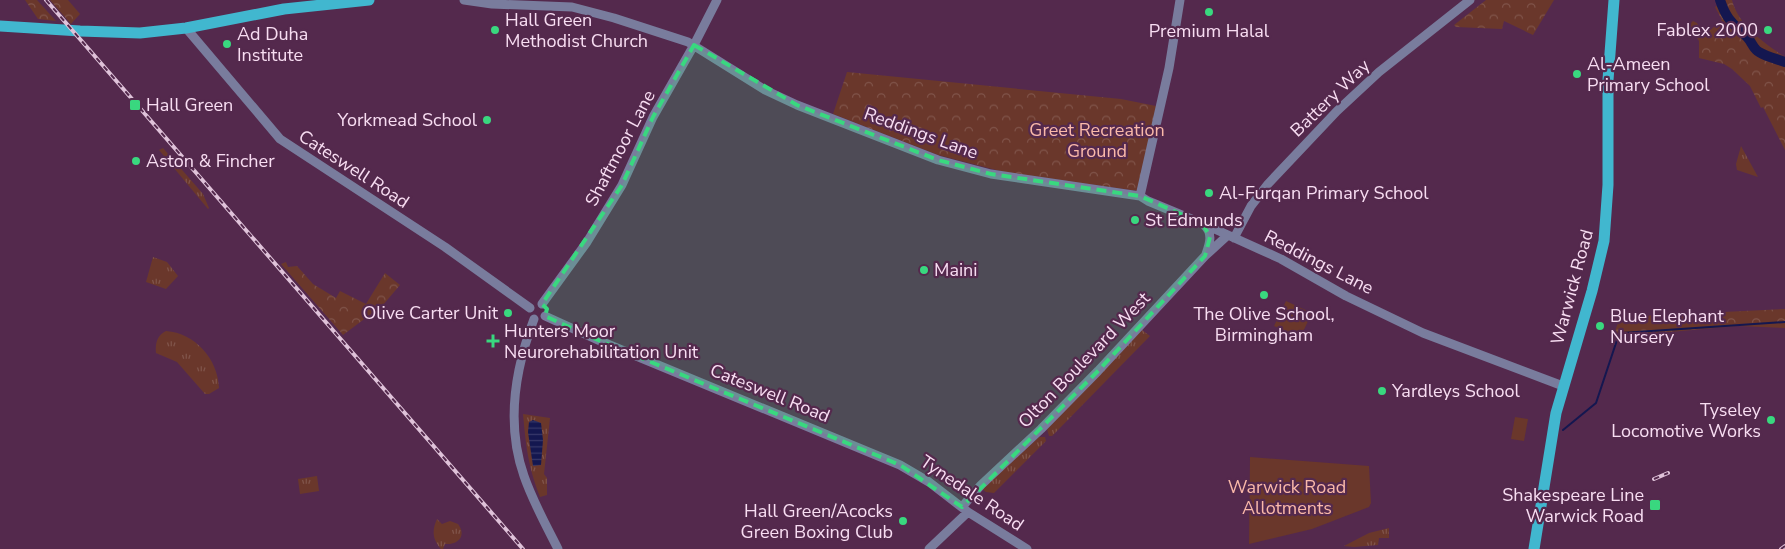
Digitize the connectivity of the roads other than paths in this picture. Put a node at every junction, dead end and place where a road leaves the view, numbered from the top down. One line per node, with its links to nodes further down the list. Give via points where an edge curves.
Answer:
1 (369, 0): 10 (highway, via 278,10)
2 (464, 0): 8 (street, Reddings Lane)
3 (480, 0): 8 (street, Reddings Lane)
4 (717, 0): 11 (street, Shaftmoor Lane)
5 (1180, 0): 12 (street, via 1169,68)
6 (1470, 0): 14 (street, Battery Way, via 1379,72 1337,112 1268,184)
7 (1614, 0): 20 (highway, Warwick Road, via 1608,80 1608,185 1604,241)
8 (489, 2): 11 (street, Reddings Lane, via 572,7)
9 (0, 26): 10 (highway, via 140,33)
10 (186, 28): 17 (street, Cateswell Road, via 280,139 445,247)
11 (694, 45): 12 (street, Reddings Lane, via 765,90 938,160 991,174); 16 (street, Shaftmoor Lane, via 653,117 622,186)
12 (1140, 196): 13 (street, Reddings Lane)
13 (1203, 224): 14 (street, Reddings Lane); 15 (street, via 1210,237)
14 (1231, 236): 15 (street, Olton Boulevard West); 20 (street, Reddings Lane, via 1415,330)
15 (1205, 256): 22 (street, Olton Boulevard West, via 1098,371 980,485)
16 (542, 304): 17 (street, via 536,303); 18 (street)
17 (530, 308): 19 (street)
18 (545, 316): 19 (street, via 540,320); 21 (street, Cateswell Road)
19 (534, 319): 23 (street, via 516,385 515,438 532,498)
20 (1563, 386): 26 (highway, Warwick Road)
21 (900, 465): 22 (street, Tynedale Road)
22 (965, 509): 24 (street, Olton Boulevard West); 25 (street, Tynedale Road)
23 (558, 549)
24 (929, 549)
25 (1027, 549)
26 (1534, 549)

